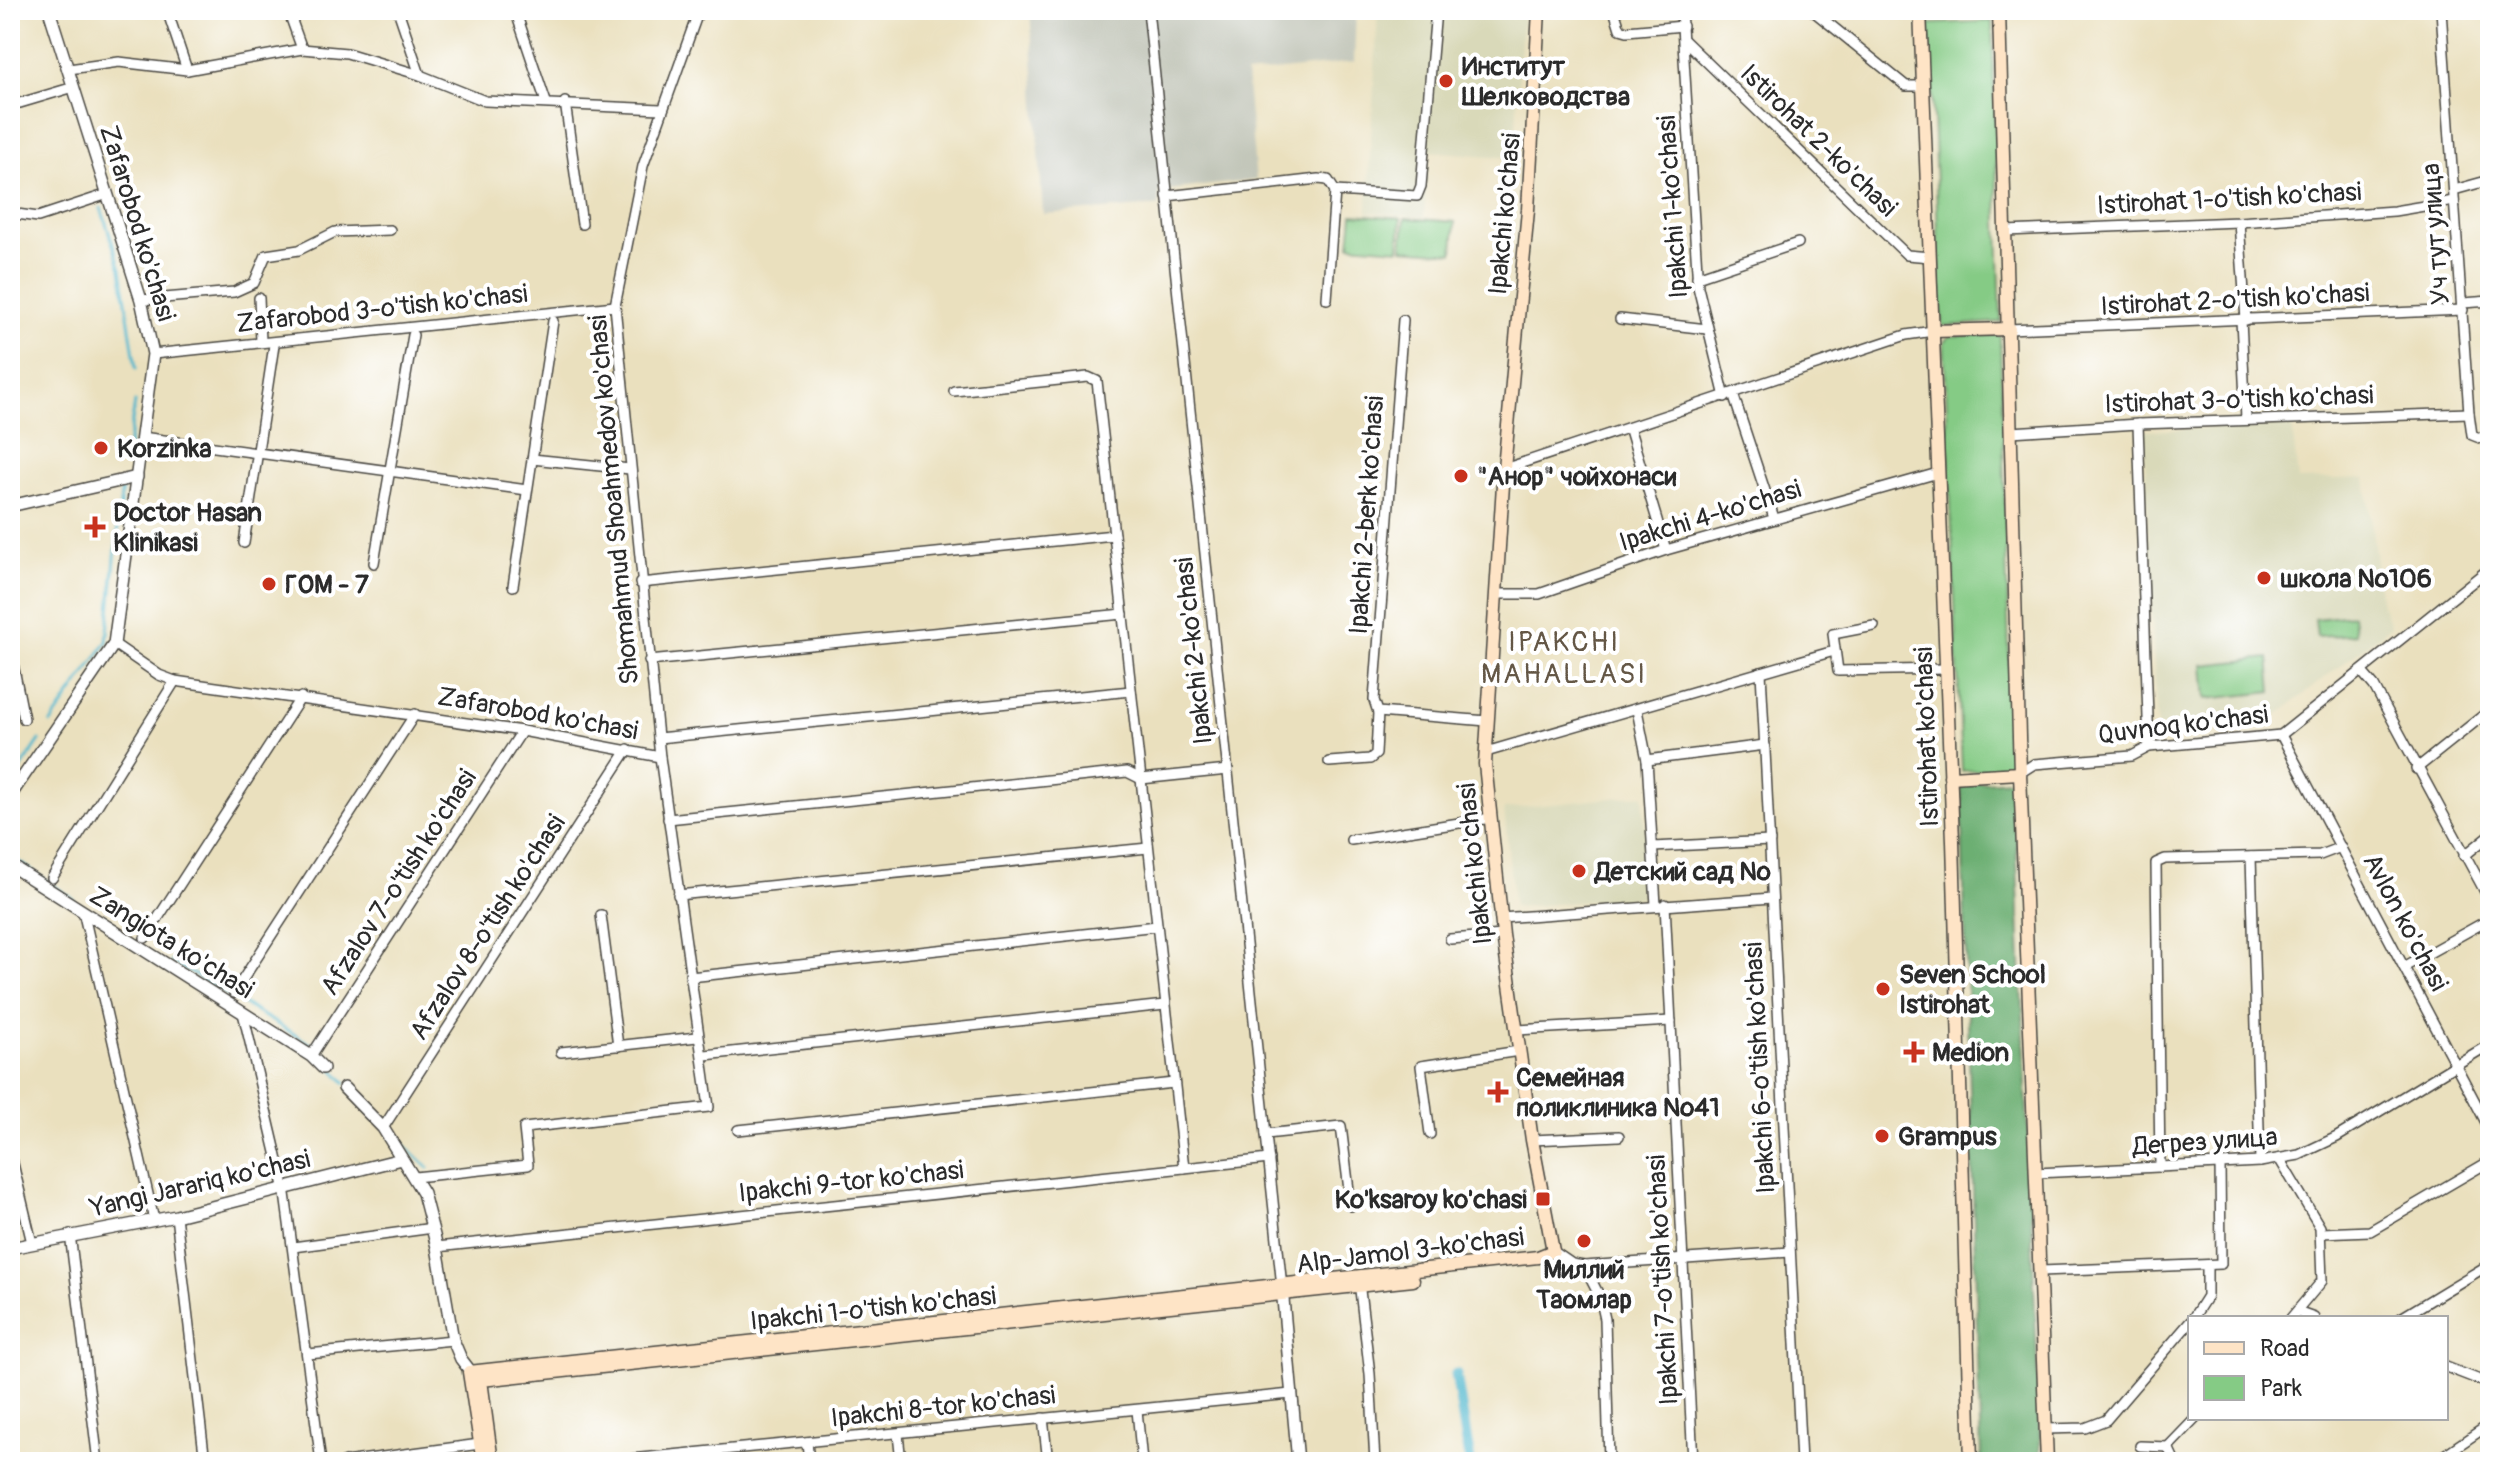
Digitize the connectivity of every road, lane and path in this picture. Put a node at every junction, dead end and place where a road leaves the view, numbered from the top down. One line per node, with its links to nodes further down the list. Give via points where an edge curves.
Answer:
1 (49, 10): 19 (street, Zafarobod ko'chasi)
2 (167, 10): 20 (street)
3 (288, 10): 18 (street)
4 (398, 10): 21 (street)
5 (515, 10): 25 (street)
6 (699, 10): 27 (street, Shomahmud Shoahmedov ko'chasi)
7 (1148, 10): 32 (street, Ipakchi 2-ko'chasi)
8 (1436, 10): 30 (street, via 1420,192 1412,197)
9 (1539, 10): 71 (main road, Ipakchi ko'chasi, via 1528,210)
10 (1614, 10): 16 (street, via 1620,29 1627,31)
11 (1681, 10): 16 (street, Ipakchi 1-ko'chasi)
12 (1812, 10): 22 (street, via 1906,86)
13 (1920, 10): 22 (main road, Istirohat ko'chasi)
14 (1999, 10): 38 (main road)
15 (2441, 10): 29 (street, Уч тут улица)
16 (1683, 26): 17 (street, Ipakchi 1-ko'chasi)
17 (1684, 40): 40 (street, Istirohat 2-ko'chasi, via 1907,255); 41 (street, Ipakchi 1-ko'chasi)
18 (302, 49): 20 (street); 21 (street, via 347,53)
19 (69, 69): 20 (street, via 119,62); 23 (street, Zafarobod ko'chasi)
20 (187, 70)
21 (420, 75): 25 (street, via 485,101)
22 (1922, 86): 40 (main road, Istirohat ko'chasi)
23 (74, 87): 24 (street, via 20,103); 31 (street, Zafarobod ko'chasi)
24 (10, 101)
25 (546, 102): 26 (street)
26 (565, 102): 27 (street); 36 (street)
27 (661, 109): 46 (street, Shomahmud Shoahmedov ko'chasi, via 643,166)
28 (2490, 180): 29 (street)
29 (2454, 190): 33 (street, Уч тут улица)
30 (1335, 191): 32 (street, via 1328,180 1318,179); 43 (street)
31 (105, 195): 34 (street, via 38,217); 44 (street, Zafarobod ko'chasi)
32 (1167, 196): 115 (street, Ipakchi 2-ko'chasi)
33 (2454, 201): 35 (street, Istirohat 1-o'tish ko'chasi, via 2394,211); 47 (street, Уч тут улица)
34 (10, 213)
35 (2239, 222): 38 (street, Istirohat 1-o'tish ko'chasi); 50 (street)
36 (582, 224)
37 (390, 230): 44 (street, via 335,232 299,250 266,255 254,283 234,292)
38 (2005, 231): 53 (main road)
39 (1798, 243): 41 (street)
40 (1930, 257): 54 (main road, Istirohat ko'chasi)
41 (1697, 277): 52 (street, Ipakchi 1-ko'chasi)
42 (259, 298): 56 (street)
43 (1327, 299)
44 (141, 300): 58 (street, Zafarobod ko'chasi)
45 (2490, 301): 47 (street, Istirohat 2-o'tish ko'chasi)
46 (615, 306): 56 (street, Zafarobod 3-o'tish ko'chasi); 70 (street, Shomahmud Shoahmedov ko'chasi)
47 (2463, 306): 50 (street, Istirohat 2-o'tish ko'chasi); 61 (street, Уч тут улица)
48 (1620, 319): 52 (street)
49 (1403, 320): 100 (street, Ipakchi 2-berk ko'chasi, via 1374,700)
50 (2243, 320): 53 (street, Istirohat 2-o'tish ko'chasi); 62 (street)
51 (553, 321): 69 (street)
52 (1707, 329): 60 (street, Ipakchi 1-ko'chasi)
53 (2009, 329): 54 (main road); 65 (main road)
54 (1933, 331): 60 (street, via 1906,335); 73 (main road, Istirohat ko'chasi)
55 (413, 335): 72 (street)
56 (261, 341): 58 (street, Zafarobod 3-o'tish ko'chasi)
57 (274, 345): 68 (street)
58 (153, 354): 66 (street, Zafarobod ko'chasi)
59 (954, 391): 78 (street, via 1088,377 1097,381)
60 (1729, 396): 64 (street); 77 (street, Ipakchi 1-ko'chasi)
61 (2469, 413): 62 (street, Istirohat 3-o'tish ko'chasi); 67 (street, via 2472,435)
62 (2246, 419): 63 (street, Istirohat 3-o'tish ko'chasi)
63 (2138, 424): 65 (street, Istirohat 3-o'tish ko'chasi); 108 (street)
64 (1630, 430): 71 (street); 80 (street)
65 (2011, 432): 116 (main road)
66 (142, 437): 68 (street); 74 (street, Zafarobod ko'chasi)
67 (2490, 442)
68 (256, 453): 72 (street); 79 (street)
69 (532, 459): 70 (street); 75 (street)
70 (630, 469): 83 (street, Shomahmud Shoahmedov ko'chasi)
71 (1504, 469): 85 (main road, Ipakchi ko'chasi)
72 (389, 471): 75 (street); 81 (street)
73 (1938, 473): 77 (street, Ipakchi 4-ko'chasi); 92 (main road, Istirohat ko'chasi)
74 (137, 477): 76 (street); 88 (street, Zafarobod ko'chasi)
75 (527, 490): 84 (street)
76 (10, 506)
77 (1774, 518): 80 (street, Ipakchi 4-ko'chasi)
78 (1114, 535): 83 (street); 86 (street)
79 (244, 543)
80 (1666, 550): 85 (street, Ipakchi 4-ko'chasi, via 1539,594)
81 (374, 563)
82 (2490, 568): 94 (street, Quvnoq ko'chasi)
83 (640, 583): 91 (street, Shomahmud Shoahmedov ko'chasi)
84 (513, 586)
85 (1496, 594): 103 (main road, Ipakchi ko'chasi)
86 (1123, 614): 91 (street); 96 (street)
87 (1874, 626): 90 (street, via 1833,634)
88 (114, 644): 95 (street, Zafarobod ko'chasi); 119 (street, Zafarobod ko'chasi)
89 (10, 649): 102 (street)
90 (1834, 651): 92 (street, via 1838,671); 93 (street)
91 (649, 661): 106 (street, Shomahmud Shoahmedov ko'chasi)
92 (1946, 669): 117 (main road, Istirohat ko'chasi)
93 (1761, 672): 98 (street); 107 (street, Ipakchi 6-o'tish ko'chasi)
94 (2362, 672): 105 (street, Quvnoq ko'chasi); 114 (street)
95 (175, 681): 97 (street, Zafarobod ko'chasi); 131 (street)
96 (1131, 691): 106 (street); 118 (street)
97 (301, 697): 101 (street, Zafarobod ko'chasi); 142 (street)
98 (1637, 710): 110 (street); 112 (street, Ipakchi 7-o'tish ko'chasi)
99 (2490, 710): 114 (street)
100 (1378, 712): 103 (street); 113 (street, Ipakchi 2-berk ko'chasi, via 1373,758)
101 (415, 714): 104 (street, Zafarobod ko'chasi); 146 (street)
102 (24, 719)
103 (1487, 721): 110 (main road, Ipakchi ko'chasi)
104 (522, 731): 109 (street, Zafarobod ko'chasi); 157 (street, Afzalov 7-o'tish ko'chasi)
105 (2281, 735): 108 (street, Quvnoq ko'chasi); 126 (street, Avlon ko'chasi)
106 (658, 738): 111 (street, Shomahmud Shoahmedov ko'chasi)
107 (1765, 745): 112 (street); 124 (street, Ipakchi 6-o'tish ko'chasi)
108 (2149, 747): 116 (street, Quvnoq ko'chasi, via 2134,756 2042,762)
109 (628, 749): 111 (street, Zafarobod ko'chasi); 162 (street, Afzalov 8-o'tish ko'chasi)
110 (1486, 752): 120 (main road, Ipakchi ko'chasi)
111 (660, 757): 121 (street, Zafarobod ko'chasi)
112 (1647, 760): 125 (street, Ipakchi 7-o'tish ko'chasi)
113 (1329, 762)
114 (2416, 769): 128 (street)
115 (1228, 770): 118 (street); 165 (street, Ipakchi 2-ko'chasi)
116 (2020, 773): 117 (main road); 178 (main road)
117 (1950, 777): 238 (main road, Istirohat ko'chasi)
118 (1141, 779): 121 (street, via 1127,772); 127 (street)
119 (10, 796)
120 (1491, 818): 123 (street); 138 (main road, Ipakchi ko'chasi)
121 (668, 819): 132 (street, Zafarobod ko'chasi)
122 (2490, 835): 128 (street)
123 (1351, 840)
124 (1770, 841): 125 (street); 133 (street, Ipakchi 6-o'tish ko'chasi)
125 (1653, 847): 135 (street, Ipakchi 7-o'tish ko'chasi)
126 (2341, 847): 129 (street, via 2320,855); 144 (street, Avlon ko'chasi)
127 (1148, 848): 132 (street); 140 (street)
128 (2464, 856): 134 (street)
129 (2251, 857): 174 (street); 176 (street, via 2165,859 2154,868)
130 (10, 865): 136 (street, Zangiota ko'chasi)
131 (52, 878)
132 (678, 895): 145 (street, Zafarobod ko'chasi)
133 (1772, 898): 135 (street); 192 (street, Ipakchi 6-o'tish ko'chasi)
134 (2490, 901)
135 (1661, 904): 138 (street); 149 (street, Ipakchi 7-o'tish ko'chasi)
136 (83, 911): 148 (street, Zangiota ko'chasi); 183 (street)
137 (601, 915): 153 (street)
138 (1501, 918): 141 (main road, Ipakchi ko'chasi)
139 (2490, 919): 144 (street)
140 (1157, 926): 145 (street); 147 (street)
141 (1503, 935): 143 (street); 150 (main road, Ipakchi ko'chasi)
142 (145, 938)
143 (1450, 939)
144 (2404, 967): 158 (street, Avlon ko'chasi)
145 (690, 977): 151 (street, Zafarobod ko'chasi)
146 (234, 993)
147 (1165, 1005): 156 (street); 160 (street)
148 (243, 1013): 157 (street, Zangiota ko'chasi); 180 (street)
149 (1671, 1021): 150 (street); 193 (street, Ipakchi 7-o'tish ko'chasi)
150 (1517, 1030): 154 (main road, Ipakchi ko'chasi)
151 (697, 1037): 153 (street); 156 (street, Zafarobod ko'chasi)
152 (2490, 1044): 158 (street, Дегрез улица)
153 (618, 1046): 155 (street)
154 (1519, 1051): 166 (street, via 1421,1066); 168 (main road, Ipakchi ko'chasi)
155 (561, 1052)
156 (705, 1055): 179 (street, Zafarobod ko'chasi, via 709,1107 524,1128 528,1165)
157 (311, 1056): 159 (street, Zangiota ko'chasi)
158 (2456, 1065): 164 (street, Avlon ko'chasi); 172 (street, Дегрез улица, via 2319,1147)
159 (323, 1068)
160 (1174, 1083): 163 (street); 177 (street)
161 (344, 1088): 162 (street)
162 (383, 1128): 170 (street)
163 (738, 1130)
164 (2490, 1130)
165 (1266, 1134): 171 (street, Ipakchi 2-ko'chasi); 181 (street, via 1341,1126)
166 (1430, 1134)
167 (1619, 1136): 168 (street)
168 (1532, 1140): 191 (main road, Ipakchi ko'chasi)
169 (10, 1151): 187 (street)
170 (401, 1159): 179 (street); 180 (street, Yangi Jarariq ko'chasi)
171 (1269, 1159): 177 (street, Ipakchi 9-tor ko'chasi); 199 (street, Ipakchi 2-ko'chasi)
172 (2280, 1160): 174 (street, Дегрез улица); 185 (street)
173 (2490, 1161): 185 (street, via 2370,1231)
174 (2260, 1162): 175 (street, Дегрез улица)
175 (2220, 1163): 176 (street, Дегрез улица); 195 (street, via 2221,1262)
176 (2160, 1167): 178 (street, Дегрез улица)
177 (1184, 1168): 189 (street, Ipakchi 9-tor ko'chasi)
178 (2037, 1173): 197 (main road)
179 (415, 1177): 184 (street)
180 (284, 1186): 182 (street, Yangi Jarariq ko'chasi); 188 (street)
181 (1351, 1206)
182 (176, 1216): 183 (street, Yangi Jarariq ko'chasi); 223 (street)
183 (154, 1220): 186 (street, Yangi Jarariq ko'chasi)
184 (433, 1228): 188 (street); 189 (street)
185 (2321, 1233): 200 (street, via 2322,1281)
186 (70, 1234): 187 (street, Yangi Jarariq ko'chasi); 222 (street)
187 (32, 1243): 190 (street, Yangi Jarariq ko'chasi)
188 (293, 1247): 205 (street)
189 (437, 1247): 204 (street)
190 (10, 1248)
191 (1553, 1251): 196 (street); 198 (main road, Alp-Jamol 3-ko'chasi)
192 (1790, 1252): 193 (street); 237 (street, Ipakchi 6-o'tish ko'chasi)
193 (1683, 1260): 196 (street); 236 (street, Ipakchi 7-o'tish ko'chasi)
194 (2490, 1264): 202 (street)
195 (2207, 1265): 197 (street); 201 (street, via 2207,1296)
196 (1584, 1266): 235 (street, via 1605,1319)
197 (2041, 1271): 215 (main road)
198 (1359, 1282): 199 (main road, Alp-Jamol 3-ko'chasi); 234 (street)
199 (1283, 1292): 207 (main road, Ipakchi 1-o'tish ko'chasi); 208 (main road, Ipakchi 1-o'tish ko'chasi); 210 (street)
200 (2294, 1315)
201 (2194, 1316)
202 (2404, 1316)
203 (2188, 1325): 215 (street, via 2106,1420 2085,1428)
204 (453, 1340): 205 (street); 207 (street)
205 (308, 1354): 224 (street)
206 (2448, 1368): 209 (street)
207 (469, 1372): 208 (street); 218 (main road)
208 (481, 1380): 227 (main road)
209 (2490, 1384)
210 (1291, 1394): 211 (street, Ipakchi 8-tor ko'chasi); 233 (street)
211 (1137, 1410): 212 (street, Ipakchi 8-tor ko'chasi); 232 (street)
212 (1043, 1418): 216 (street, Ipakchi 8-tor ko'chasi); 231 (street)
213 (2194, 1420): 220 (street)
214 (2490, 1424): 241 (street)
215 (2046, 1429): 239 (main road)
216 (898, 1434): 217 (street, Ipakchi 8-tor ko'chasi); 230 (street)
217 (807, 1442): 221 (street, Ipakchi 8-tor ko'chasi); 229 (street)
218 (480, 1444): 225 (street); 226 (main road)
219 (2140, 1446): 220 (street)
220 (2168, 1447): 240 (street)
221 (649, 1459): 228 (street, Ipakchi 8-tor ko'chasi)
222 (98, 1462)
223 (205, 1462)
224 (321, 1462)
225 (345, 1462)
226 (483, 1462)
227 (492, 1462)
228 (600, 1462)
229 (809, 1462)
230 (901, 1462)
231 (1048, 1462)
232 (1142, 1462)
233 (1298, 1462)
234 (1375, 1462)
235 (1609, 1462)
236 (1693, 1462)
237 (1801, 1462)
238 (1971, 1462)
239 (2047, 1462)
240 (2175, 1462)
241 (2434, 1462)

